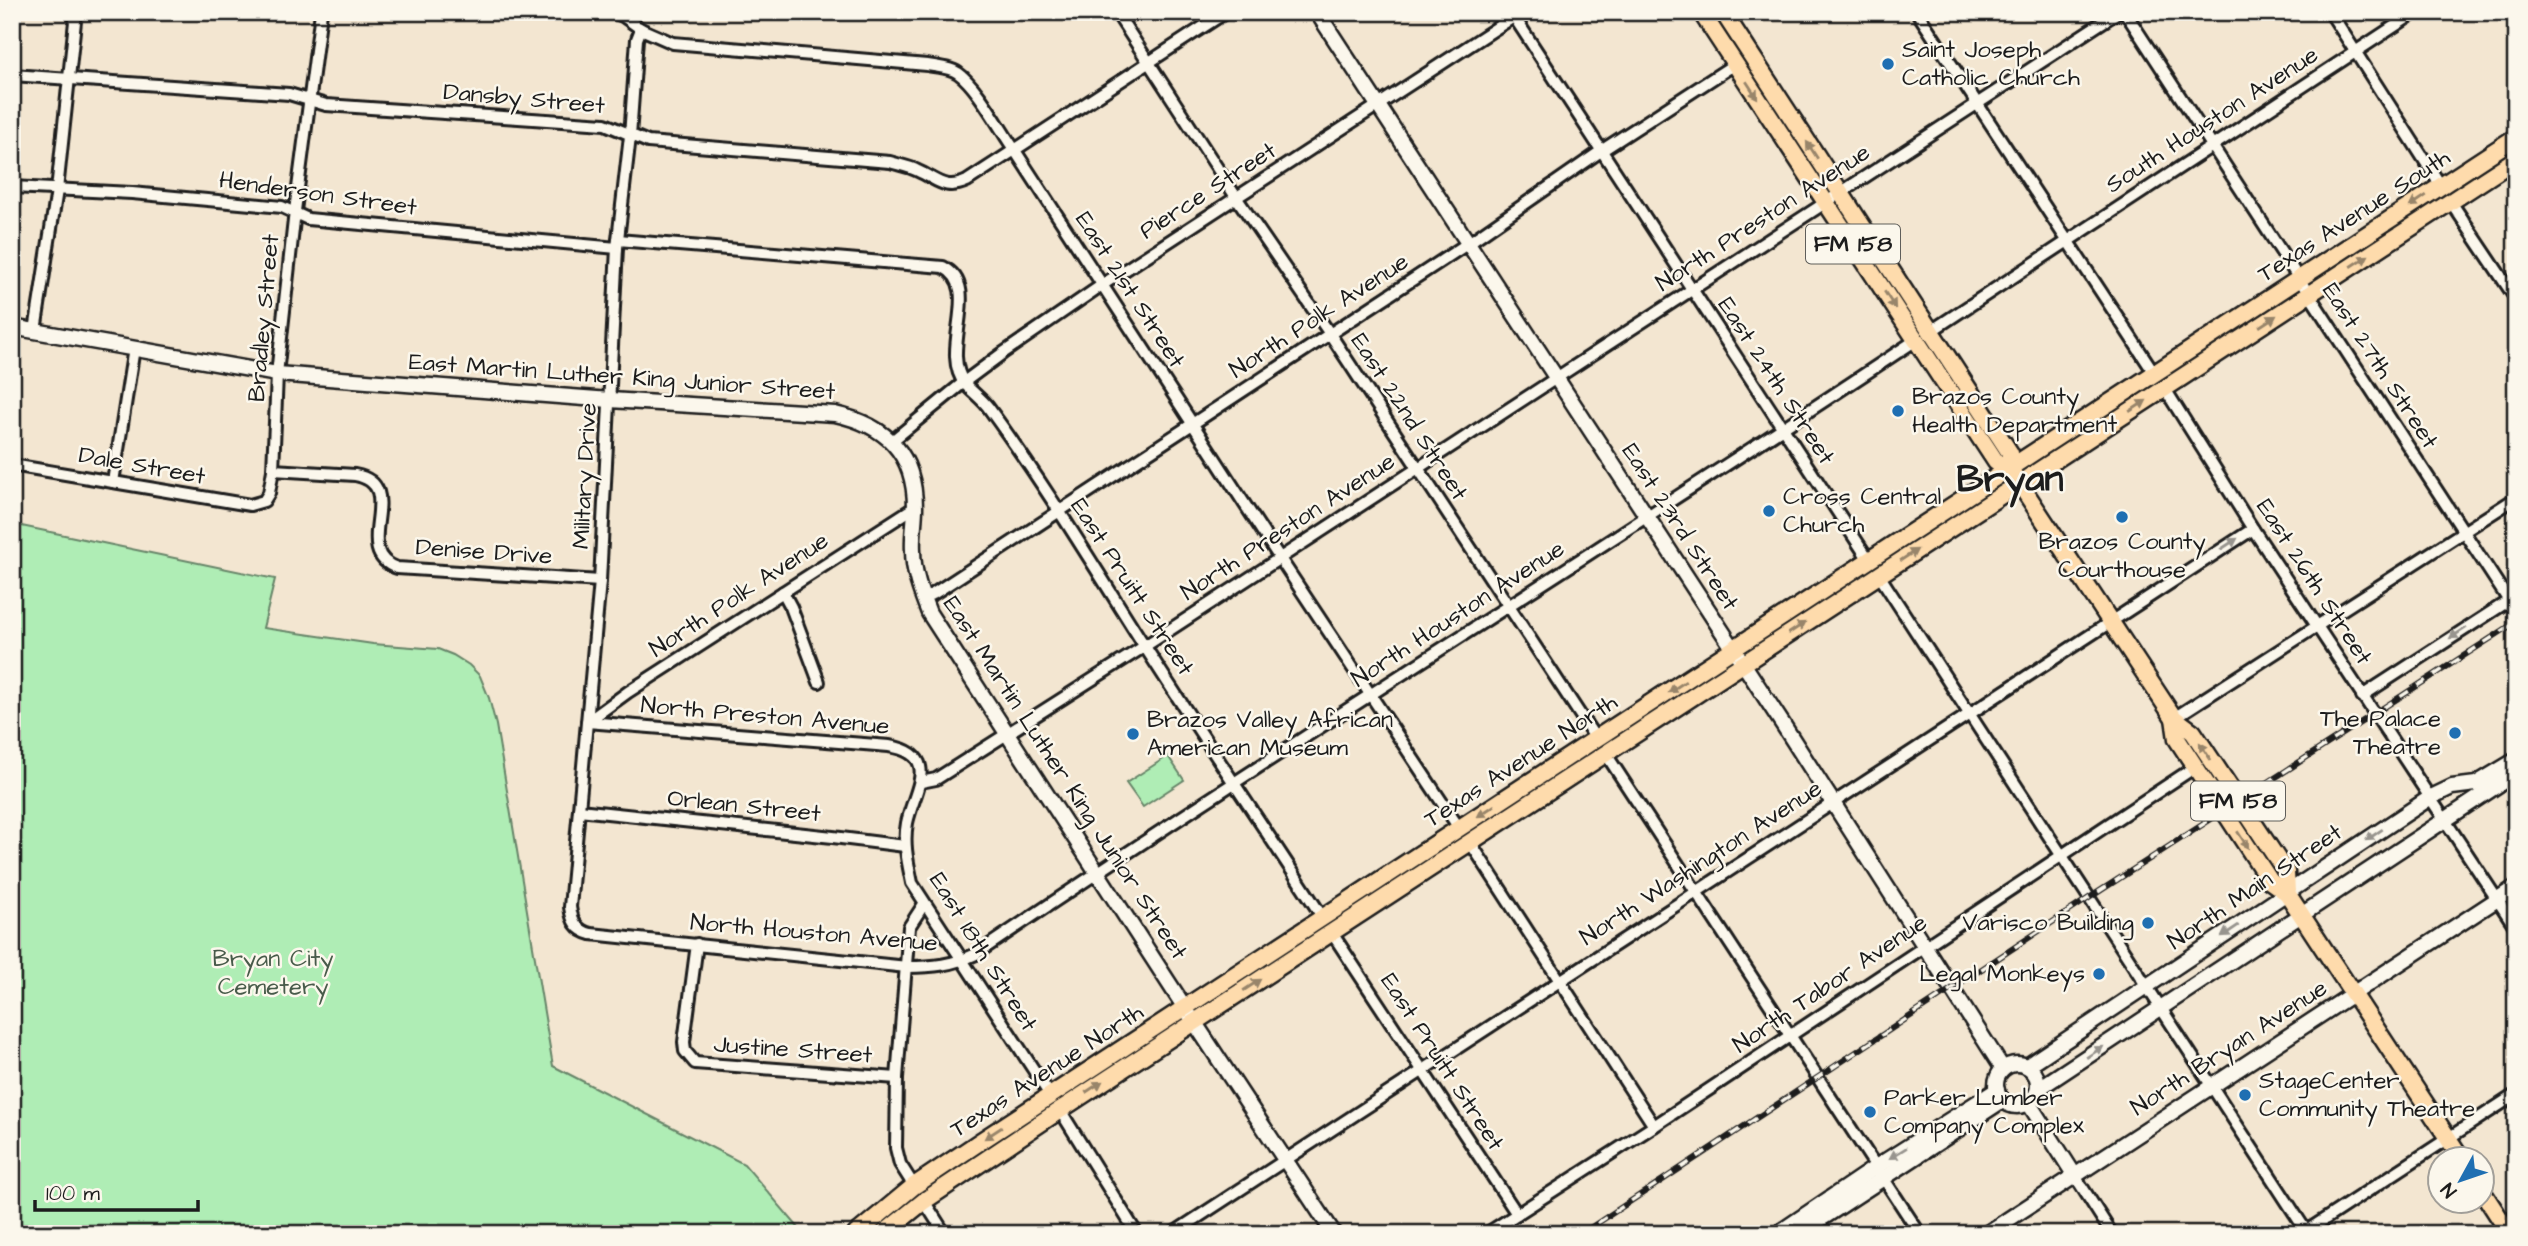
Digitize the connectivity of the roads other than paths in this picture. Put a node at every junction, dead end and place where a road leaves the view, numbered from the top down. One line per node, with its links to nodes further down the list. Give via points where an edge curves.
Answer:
1 (76, 12): 20 (street)
2 (321, 12): 21 (street, Bradley Street)
3 (613, 12): 15 (street, East 21st Street)
4 (1116, 12): 17 (street, East 22nd Street)
5 (1226, 12): 17 (street)
6 (1317, 12): 23 (street, East 23rd Street)
7 (1701, 12): 18 (main road, FM 158)
8 (1723, 12): 33 (main road, FM 158, one-way to 8)
9 (1917, 12): 22 (street)
10 (2118, 12): 22 (street, North Preston Avenue)
11 (2125, 12): 26 (street, East 27th Street)
12 (2330, 12): 16 (street)
13 (2416, 12): 16 (street, South Houston Avenue)
14 (1515, 14): 23 (street, Pierce Street); 28 (street, East 24th Street)
15 (641, 29): 24 (street, Military Drive); 27 (street, East 21st Street, via 673,43 952,70 970,84)
16 (2355, 51): 26 (street, South Houston Avenue); 30 (street)
17 (1148, 61): 27 (street); 34 (street, East 22nd Street)
18 (1735, 64): 28 (street, North Polk Avenue); 36 (main road, FM 158, one-way to 36)
19 (12, 75): 20 (street, Dansby Street)
20 (69, 80): 21 (street, Dansby Street, via 289,94); 32 (street)
21 (310, 101): 24 (street, Dansby Street, via 605,124); 37 (street, Bradley Street)
22 (1976, 104): 33 (street, North Preston Avenue); 38 (street)
23 (1378, 106): 34 (street, Pierce Street); 40 (street, East 23rd Street)
24 (630, 136): 27 (street, Dansby Street, via 648,142 890,162 955,186); 39 (street, Military Drive)
25 (2516, 137): 30 (main road, Texas Avenue South)
26 (2211, 145): 38 (street, South Houston Avenue); 41 (street, East 27th Street)
27 (1014, 149): 42 (street, East 21st Street)
28 (1601, 151): 40 (street, North Polk Avenue); 43 (street, East 24th Street)
29 (2516, 159): 35 (main road, Texas Avenue South)
30 (2441, 186): 41 (main road, Texas Avenue South, one-way to 41)
31 (12, 187): 32 (street, Henderson Street)
32 (57, 190): 37 (street, Henderson Street, via 132,193); 47 (street)
33 (1841, 194): 36 (street, North Preston Avenue); 48 (main road, FM 158)
34 (1236, 197): 42 (street, Pierce Street); 50 (street, East 22nd Street)
35 (2451, 202): 44 (main road, Texas Avenue South, one-way to 35); 45 (street)
36 (1826, 203): 43 (street, North Preston Avenue); 51 (main road, FM 158, one-way to 51)
37 (295, 211): 39 (street, Henderson Street, via 308,219); 55 (street, Bradley Street)
38 (2067, 242): 48 (street); 54 (street)
39 (617, 244): 57 (street, Henderson Street, via 943,267 961,284 956,352); 59 (street, Military Drive)
40 (1467, 244): 50 (street, North Polk Avenue); 56 (street, East 23rd Street)
41 (2299, 280): 44 (street, East 27th Street); 49 (main road, Texas Avenue South)
42 (1102, 285): 57 (street, Pierce Street); 60 (street, East 21st Street)
43 (1691, 290): 56 (street, North Preston Avenue); 61 (street, East 24th Street)
44 (2309, 294): 53 (main road, Texas Avenue South, one-way to 44); 74 (street, East 27th Street)
45 (2516, 299)
46 (12, 327): 47 (street, East Martin Luther King Junior Street)
47 (35, 331): 52 (street, East Martin Luther King Junior Street)
48 (1931, 331): 66 (main road, FM 158, via 2010,453)
49 (2217, 333): 54 (main road, Texas Avenue North)
50 (1330, 334): 60 (street, North Polk Avenue); 64 (street, East 22nd Street)
51 (1916, 340): 61 (street, North Houston Avenue); 66 (main road, FM 158, via 1996,462)
52 (134, 348): 55 (street, East Martin Luther King Junior Street); 67 (street)
53 (2226, 349): 58 (main road, Texas Avenue North)
54 (2155, 373): 66 (main road, Texas Avenue North)
55 (277, 374): 59 (street, East Martin Luther King Junior Street); 65 (street, Bradley Street)
56 (1556, 379): 64 (street, North Preston Avenue); 72 (street, East 23rd Street)
57 (964, 382): 62 (street, Pierce Street); 71 (street, East Pruitt Street, via 986,404)
58 (2165, 389): 66 (main road, Texas Avenue North, one-way to 58); 73 (street, East 26th Street)
59 (610, 400): 62 (street, East Martin Luther King Junior Street, via 835,414 877,428); 78 (street, Military Drive)
60 (1192, 423): 71 (street, North Polk Avenue); 75 (street, East 21st Street)
61 (1782, 429): 72 (street, North Houston Avenue); 76 (street, East 24th Street)
62 (892, 442): 70 (street, East Martin Luther King Junior Street, via 914,481)
63 (12, 465): 67 (street, Dale Street)
64 (1417, 469): 75 (street, North Preston Avenue); 82 (street, East 22nd Street)
65 (273, 470): 69 (street, Bradley Street); 78 (street, Denise Drive, via 355,475 371,481 379,494 378,551 397,568)
66 (2015, 476): 76 (main road, Texas Avenue North); 77 (main road, Texas Avenue North, one-way to 66); 83 (main road, FM 158)
67 (113, 482): 69 (street, Dale Street, via 250,505)
68 (2516, 498): 74 (street)
69 (264, 500)
70 (915, 507): 79 (street, North Polk Avenue); 80 (street, East Martin Luther King Junior Street, via 915,573)
71 (1059, 512): 80 (street, North Polk Avenue); 85 (street, East Pruitt Street)
72 (1646, 517): 82 (street, North Houston Avenue); 86 (street, East 23rd Street)
73 (2253, 529): 83 (street, North Washington Avenue, one-way to 73); 84 (street, East 26th Street)
74 (2464, 532): 81 (street, East 27th Street); 84 (street)
75 (1279, 557): 85 (street, North Preston Avenue); 89 (street, East 21st Street)
76 (1869, 560): 86 (main road, Texas Avenue North)
77 (1879, 575): 87 (main road, Texas Avenue North, one-way to 77); 91 (street)
78 (600, 580): 93 (street, Military Drive)
79 (783, 592): 88 (street); 93 (street, North Polk Avenue)
80 (923, 597): 94 (street, East Martin Luther King Junior Street)
81 (2512, 598): 90 (street, one-way to 90)
82 (1508, 606): 89 (street, North Houston Avenue); 95 (street, East 22nd Street)
83 (2110, 621): 91 (street, North Washington Avenue); 92 (main road, FM 158)
84 (2317, 626): 90 (street, East 26th Street); 92 (street)
85 (1145, 646): 94 (street, North Preston Avenue); 101 (street, East Pruitt Street)
86 (1734, 650): 87 (street, East 23rd Street); 95 (main road, Texas Avenue North, one-way to 95)
87 (1744, 664): 96 (main road, Texas Avenue North); 103 (street, East 23rd Street)
88 (820, 682)
89 (1372, 695): 101 (street, North Houston Avenue); 106 (street, East 21st Street)
90 (2362, 696): 102 (street, East 26th Street)
91 (1969, 712): 103 (street, North Washington Avenue); 109 (street)
92 (2174, 718): 98 (main road, FM 158, via 2177,739); 113 (main road, FM 158, one-way to 92, via 2286,872 2193,732)
93 (587, 722): 100 (street, North Preston Avenue, via 902,748 917,759); 104 (street, Military Drive)
94 (1007, 734): 100 (street, North Preston Avenue, via 936,779); 110 (street, East Martin Luther King Junior Street)
95 (1596, 739): 106 (main road, Texas Avenue North, one-way to 106)
96 (1606, 754): 107 (main road, Texas Avenue North); 112 (street)
97 (2516, 760): 102 (street, North Main Street, via 2476,784 2452,787)
98 (2195, 767): 109 (street, North Tabor Avenue); 113 (main road, FM 158, one-way to 113, via 2270,881)
99 (2516, 773): 105 (street, North Main Street)
100 (921, 782): 108 (street, East 18th Street)
101 (1234, 782): 110 (street, North Houston Avenue); 117 (street, East Pruitt Street)
102 (2431, 797): 105 (street, East 26th Street); 113 (street, North Main Street, one-way to 113)
103 (1833, 803): 112 (street, North Washington Avenue); 122 (street, East 23rd Street)
104 (579, 810): 108 (street, Orlean Street); 118 (street, Military Drive, via 570,907)
105 (2445, 819): 114 (street, East 26th Street); 116 (street, North Main Street)
106 (1459, 828): 117 (main road, Texas Avenue North)
107 (1470, 842): 120 (main road, Texas Avenue North); 125 (street)
108 (905, 846): 115 (street, East 18th Street, via 912,883)
109 (2062, 856): 122 (street, North Tabor Avenue); 126 (street)
110 (1098, 871): 123 (street, North Houston Avenue); 128 (street, East Martin Luther King Junior Street)
111 (2516, 887): 114 (street, North Bryan Avenue)
112 (1696, 892): 125 (street, North Washington Avenue); 131 (street)
113 (2287, 893): 116 (main road, FM 158); 126 (street, North Main Street, one-way to 126)
114 (2497, 899): 119 (street, East 26th Street); 127 (street, North Bryan Avenue)
115 (924, 904): 123 (street, East 18th Street); 124 (street, via 909,927)
116 (2302, 915): 127 (main road, FM 158); 129 (street, North Main Street)
117 (1323, 918): 128 (main road, Texas Avenue North)
118 (576, 926): 121 (street, North Houston Avenue, via 591,934)
119 (2516, 928)
120 (1332, 933): 130 (main road, Texas Avenue North, one-way to 120); 134 (street, East Pruitt Street)
121 (697, 944): 124 (street, North Houston Avenue); 135 (street, Justine Street, via 684,1042 689,1058 702,1065)
122 (1925, 947): 131 (street, North Tabor Avenue); 133 (street, East 23rd Street)
123 (962, 961): 124 (street, North Houston Avenue); 140 (street, East 18th Street)
124 (907, 967): 135 (street)
125 (1559, 982): 134 (street, North Washington Avenue); 143 (street)
126 (2146, 987): 129 (street); 132 (street, North Main Street)
127 (2354, 995): 136 (street, North Bryan Avenue); 144 (main road, FM 158)
128 (1185, 1009): 130 (street, East Martin Luther King Junior Street); 140 (main road, Texas Avenue North)
129 (2161, 1009): 136 (street); 137 (street, North Main Street, one-way to 129)
130 (1195, 1023): 142 (main road, Texas Avenue North, one-way to 130); 146 (street, East Martin Luther King Junior Street)
131 (1792, 1035): 143 (street, North Tabor Avenue); 147 (street)
132 (2027, 1066): 133 (street); 137 (street, via 2036,1076)
133 (2003, 1069): 139 (street, via 1997,1077)
134 (1422, 1071): 146 (street, North Washington Avenue); 152 (street, East Pruitt Street)
135 (897, 1078): 149 (street, via 896,1148)
136 (2212, 1087): 148 (street, North Bryan Avenue); 153 (street)
137 (2038, 1089): 141 (street)
138 (2516, 1094): 144 (street)
139 (2000, 1095): 141 (street, via 2015,1106); 147 (street)
140 (1050, 1096): 149 (main road, Texas Avenue North, one-way to 149)
141 (2028, 1102): 148 (street)
142 (1060, 1110): 150 (main road, Texas Avenue North); 157 (street)
143 (1654, 1126): 152 (street, North Tabor Avenue)
144 (2448, 1138): 145 (main road, FM 158); 153 (street)
145 (2452, 1144)
146 (1286, 1160): 158 (street, North Washington Avenue); 159 (street, East Martin Luther King Junior Street)
147 (1880, 1173): 161 (street); 162 (street); 163 (street)
148 (2075, 1177): 164 (street, North Bryan Avenue); 165 (street)
149 (914, 1186): 154 (main road, Texas Avenue North)
150 (924, 1201): 155 (main road, Texas Avenue North); 156 (street)
151 (2496, 1212): 166 (main road)
152 (1517, 1214): 160 (street, North Tabor Avenue)
153 (2305, 1233)
154 (856, 1234)
155 (883, 1234)
156 (945, 1234)
157 (1137, 1234)
158 (1172, 1234)
159 (1334, 1234)
160 (1486, 1234)
161 (1777, 1234)
162 (1798, 1234)
163 (1920, 1234)
164 (1986, 1234)
165 (2112, 1234)
166 (2510, 1234)

